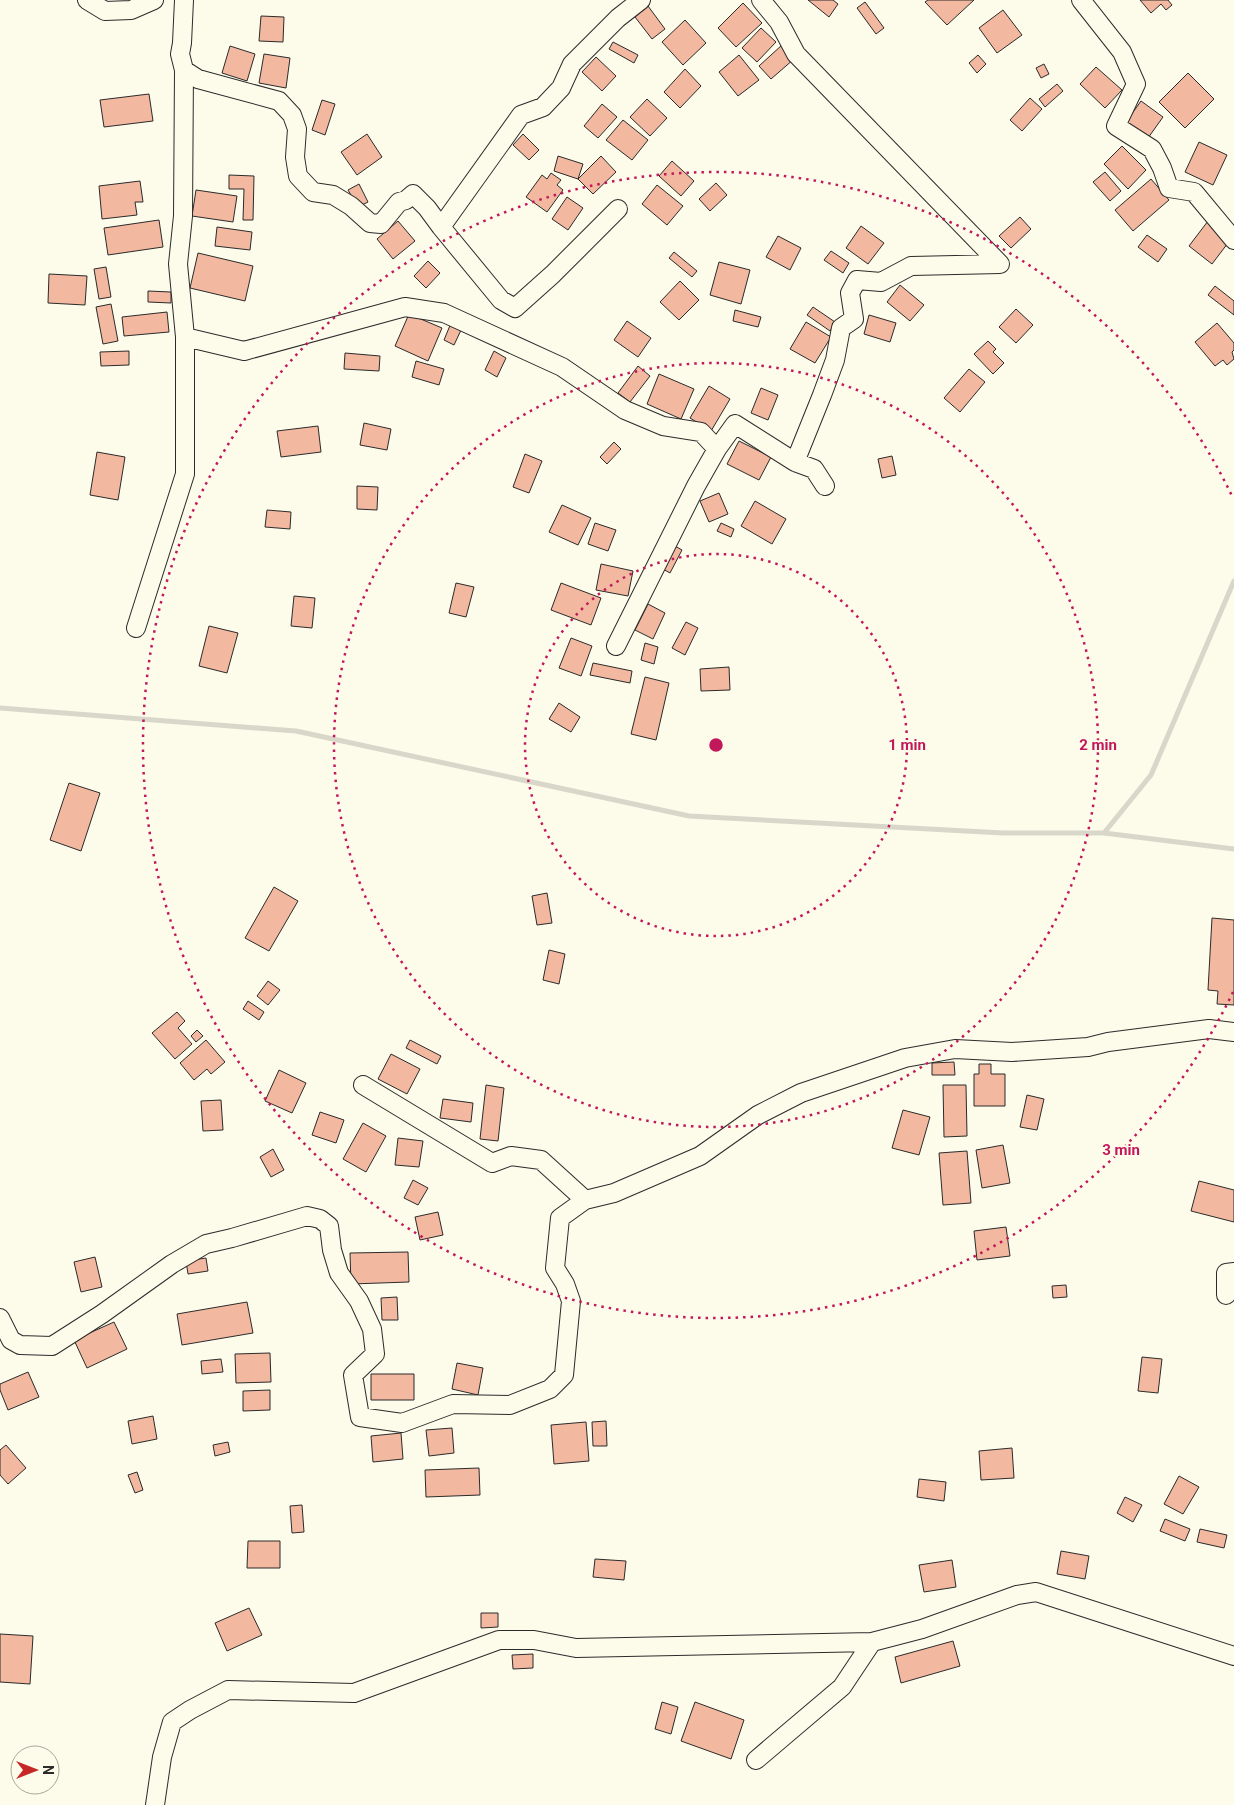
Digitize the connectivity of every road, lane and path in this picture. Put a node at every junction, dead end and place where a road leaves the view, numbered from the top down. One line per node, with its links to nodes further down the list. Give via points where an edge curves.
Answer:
1 (87, 0): 2 (street, via 105,11 132,10)
2 (154, 0)
3 (184, 0): 7 (street, via 180,54)
4 (641, 0): 9 (street, via 572,64 561,88 543,107 522,115)
5 (761, 0): 13 (street, via 779,22 796,54 1000,264 912,266 881,282 857,280 850,293 854,319 840,328 835,360)
6 (1081, 0): 10 (street, via 1122,52 1136,84 1116,126 1152,149 1169,188 1194,192)
7 (184, 70): 9 (street, via 198,79 279,101 292,115 298,129 295,157 298,176 313,192 333,195 370,223 381,224 398,202 413,194); 11 (street, via 183,216 178,264)
8 (618, 209): 9 (street, via 515,308 502,300)
9 (441, 227)
10 (1234, 240)
11 (185, 337): 12 (street, via 244,351 405,307 444,313 562,367 625,410 663,426 702,432); 15 (street, via 185,474)
12 (717, 448): 13 (street, via 735,424); 16 (street)
13 (795, 462): 14 (street, via 814,469)
14 (825, 486)
15 (136, 628)
16 (616, 646)
17 (1234, 1032): 19 (street, via 1209,1029 1088,1047 1012,1052 955,1049 905,1058 801,1093 758,1115 700,1156 614,1193)
18 (363, 1086): 19 (street, via 492,1163 511,1156 541,1160)
19 (584, 1200): 22 (street, via 560,1218 555,1268 571,1301 564,1375 550,1389 510,1405 453,1404 402,1423 360,1417 353,1375 375,1354 372,1329 359,1301 339,1273 329,1226 320,1219 307,1216 206,1244 52,1346 20,1345 11,1340)
20 (1234, 1272): 21 (street, via 1226,1273)
21 (1226, 1295)
22 (0, 1318)
23 (872, 1642): 24 (street, via 922,1629 1017,1595 1036,1592); 25 (street, via 842,1687); 26 (street, via 576,1648 534,1640 499,1640 354,1693 228,1690 172,1722 162,1757)
24 (1234, 1656)
25 (756, 1760)
26 (156, 1805)

